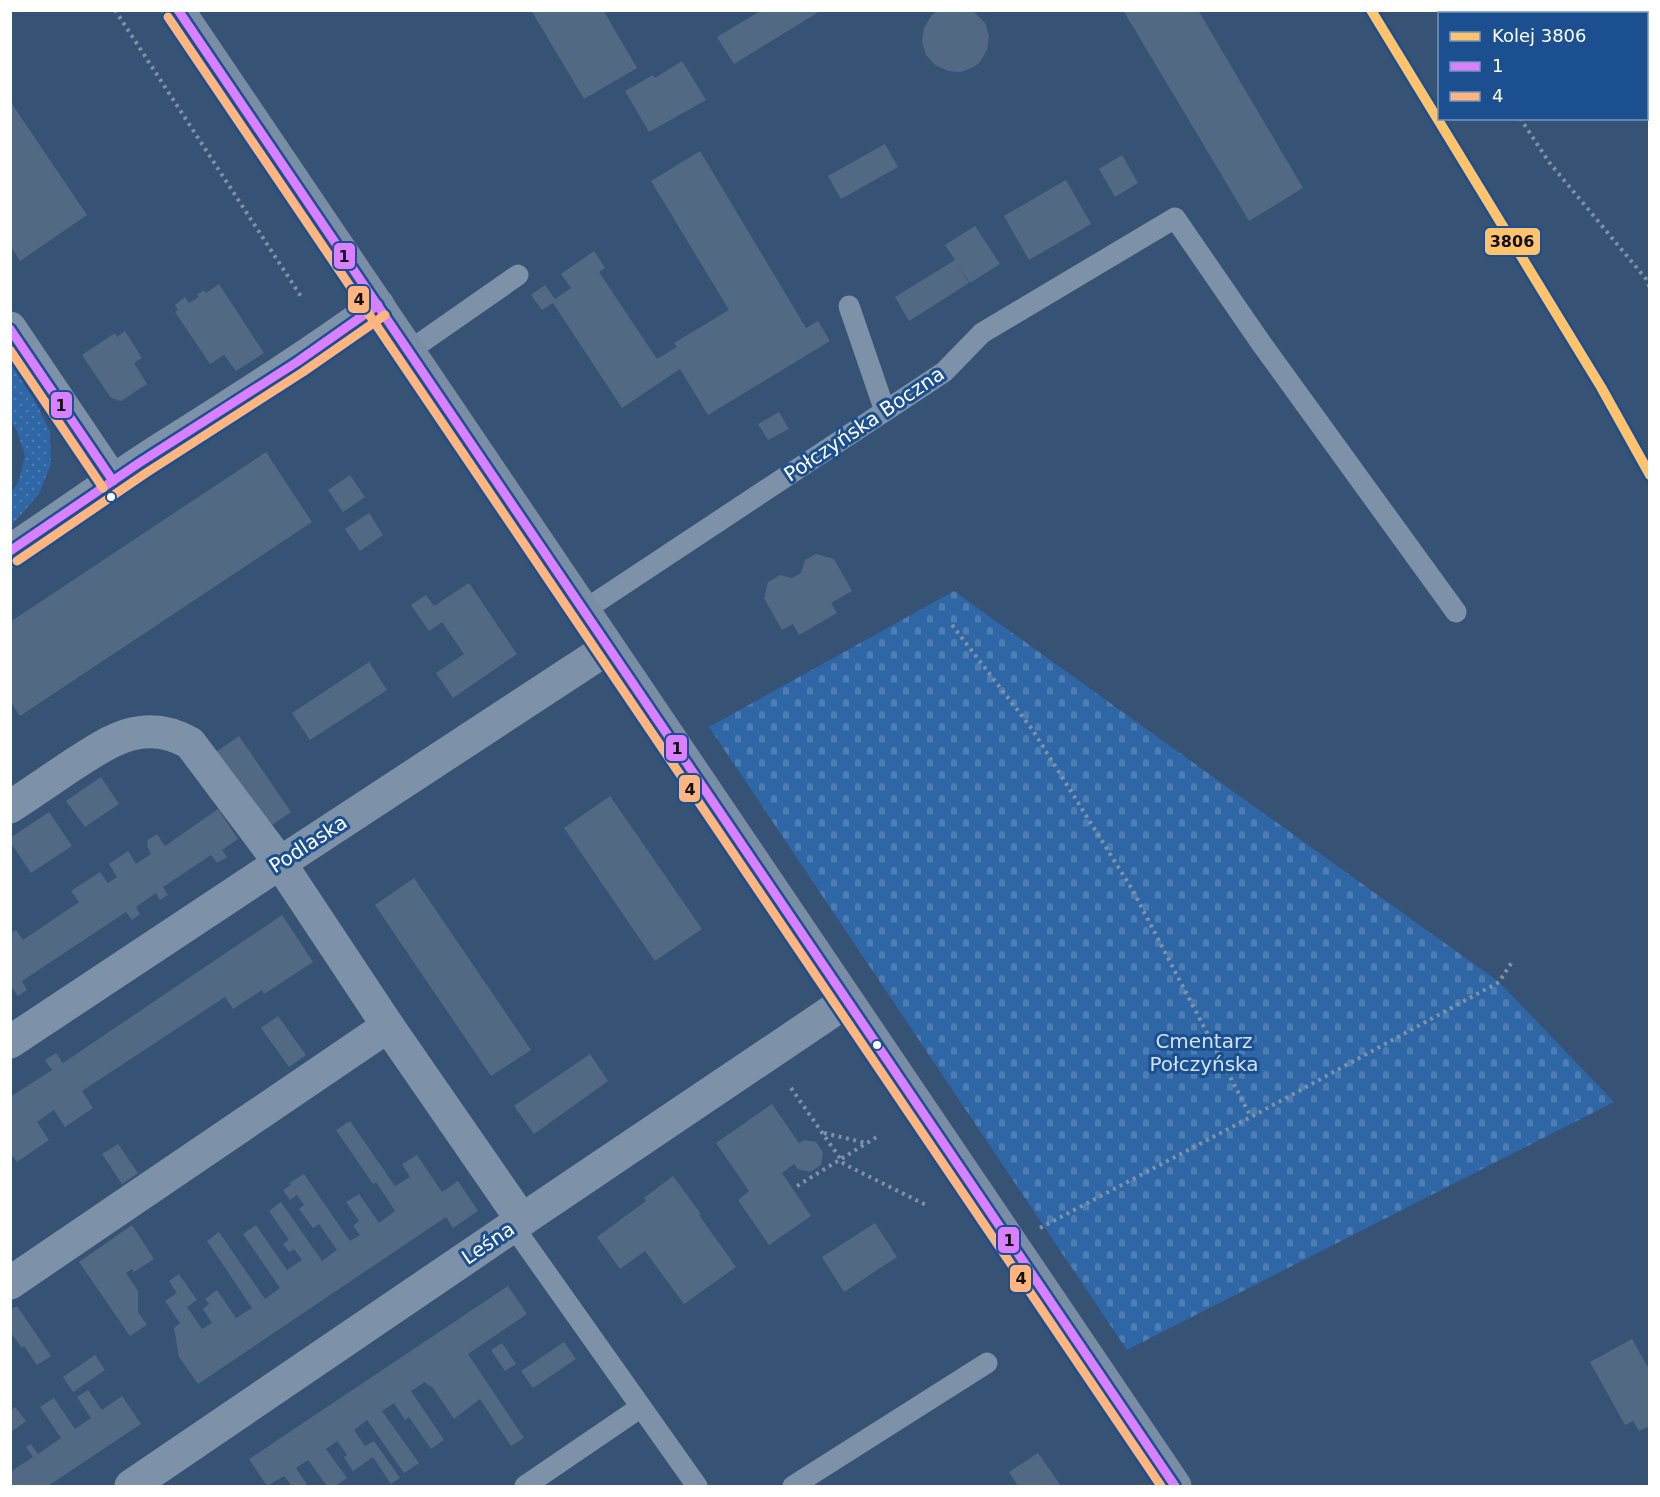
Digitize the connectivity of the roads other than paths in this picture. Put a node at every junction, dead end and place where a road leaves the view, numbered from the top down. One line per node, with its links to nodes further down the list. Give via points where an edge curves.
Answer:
1 (178, 10): 3 (main road)
2 (518, 275): 6 (lane)
3 (378, 305): 6 (main road); 8 (street)
4 (849, 306): 7 (lane)
5 (10, 328): 8 (street)
6 (409, 351): 10 (main road)
7 (885, 411): 10 (lane, Połczyńska Boczna); 11 (lane, Połczyńska Boczna, via 944,372 982,333 1175,218)
8 (113, 481): 9 (street)
9 (10, 551)
10 (583, 611): 12 (main road)
11 (1456, 612)
12 (608, 648): 14 (street, Podlaska); 15 (main road)
13 (10, 807): 14 (street, via 99,748 126,735 164,732 194,747)
14 (279, 863): 16 (street); 17 (street, Podlaska)
15 (847, 1001): 18 (street, Leśna); 26 (main road)
16 (388, 1026): 18 (street); 19 (street)
17 (10, 1042)
18 (518, 1223): 21 (lane); 22 (street, Leśna)
19 (10, 1283)
20 (987, 1364): 25 (lane)
21 (640, 1407): 23 (lane); 24 (lane)
22 (131, 1486)
23 (525, 1486)
24 (697, 1486)
25 (793, 1486)
26 (1175, 1486)

